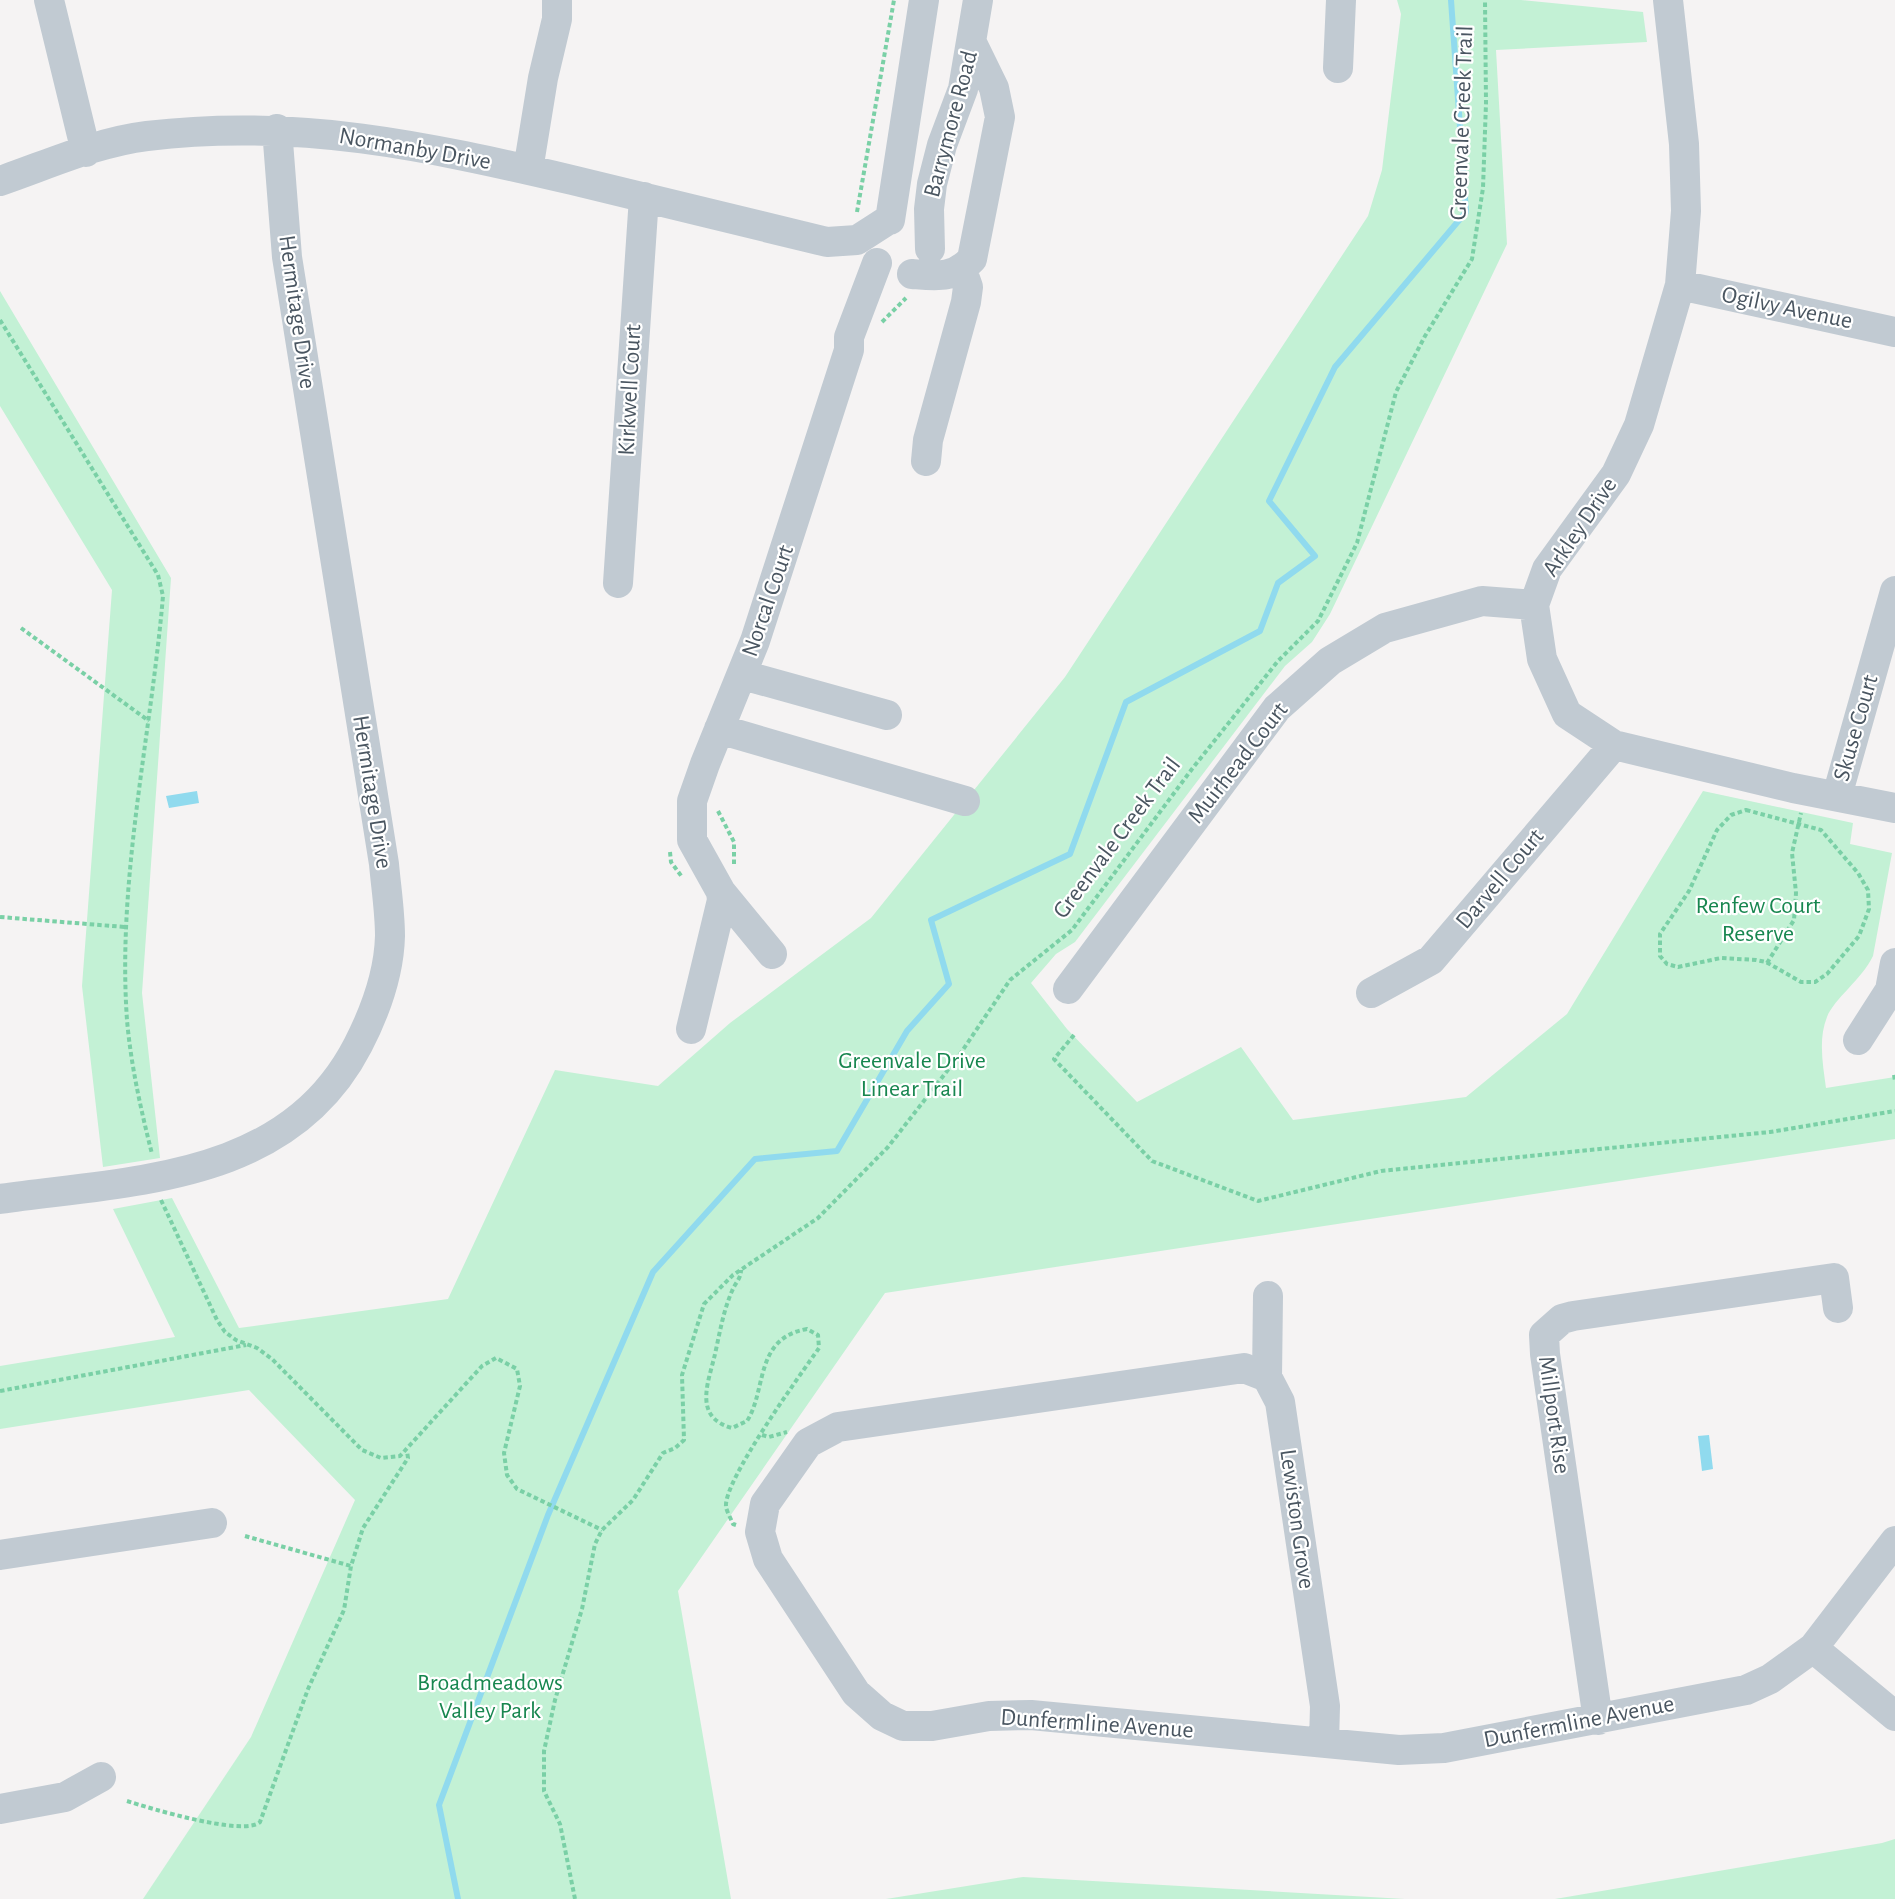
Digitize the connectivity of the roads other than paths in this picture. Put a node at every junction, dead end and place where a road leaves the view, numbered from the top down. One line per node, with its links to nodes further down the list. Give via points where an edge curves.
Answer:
1 (50, 0): 10 (street)
2 (557, 0): 11 (street, via 557,19)
3 (924, 0): 14 (street, Barrymore Road)
4 (978, 0): 7 (street, Barrymore Road)
5 (1341, 0): 8 (street)
6 (1668, 0): 18 (street, Arkley Drive, via 1686,211)
7 (972, 43): 16 (street, Barrymore Road, via 958,108 942,145 928,210); 17 (street, via 994,88 1000,117 972,259)
8 (1338, 68)
9 (277, 129): 10 (street, Normanby Drive, via 145,136); 11 (street, Normanby Drive, via 421,146); 38 (street, Hermitage Drive, via 287,257 384,864 390,938 376,1009 343,1075 307,1113 270,1140 222,1162 158,1176)
10 (86, 152): 12 (street, Normanby Drive)
11 (528, 170): 13 (street, Normanby Drive)
12 (0, 181)
13 (644, 197): 15 (street, Normanby Drive); 21 (street, Kirkwell Court)
14 (888, 221): 15 (street); 16 (street, Barrymore Road, via 873,239); 16 (street, via 906,218 927,233)
15 (839, 241): 16 (street, Normanby Drive, via 854,257)
16 (904, 266): 17 (street, via 948,275); 24 (street, Norcal Court, via 849,350)
17 (962, 270): 20 (street, via 968,286 966,302)
18 (1680, 285): 19 (street, Ogilvy Avenue); 23 (street, Arkley Drive, via 1639,425 1616,474 1547,569)
19 (1895, 332)
20 (927, 450)
21 (618, 583)
22 (1895, 591): 28 (street, Skuse Court)
23 (1534, 605): 27 (street, Arkley Drive, via 1542,659 1567,714); 34 (street, Muirhead Court, via 1482,601 1385,628 1330,661 1277,708)
24 (742, 675): 25 (street); 26 (street, Norcal Court)
25 (887, 715)
26 (719, 729): 29 (street); 31 (street, Norcal Court, via 692,801 690,823 696,850)
27 (1614, 745): 28 (street, Arkley Drive); 35 (street, Darvell Court, via 1431,960)
28 (1837, 796): 30 (street, Arkley Drive)
29 (965, 801)
30 (1895, 808)
31 (721, 892): 32 (street, Norcal Court); 36 (street)
32 (772, 954)
33 (1895, 963): 37 (street, via 1890,990)
34 (1068, 989)
35 (1371, 993)
36 (691, 1029)
37 (1858, 1040)
38 (0, 1198)
39 (1268, 1296): 41 (street, Lewiston Grove)
40 (1838, 1308): 47 (street, Millport Rise, via 1837,1271 1574,1316 1562,1319 1544,1335)
41 (1267, 1377): 48 (street, Lewiston Grove, via 1280,1402 1325,1706); 48 (street, Dunfermline Avenue, via 1244,1368 838,1427 808,1443 765,1504 760,1532 768,1559 856,1693 882,1716 903,1726 1031,1715)
42 (212, 1523): 44 (street)
43 (1895, 1541): 45 (street, Dunfermline Avenue)
44 (0, 1555)
45 (1813, 1648): 46 (street); 47 (street, Dunfermline Avenue, via 1770,1679 1746,1690)
46 (1895, 1716)
47 (1598, 1720): 48 (street, Dunfermline Avenue, via 1444,1748 1399,1750)
48 (1324, 1743)
49 (101, 1777): 50 (street, via 65,1797)
50 (0, 1809)

